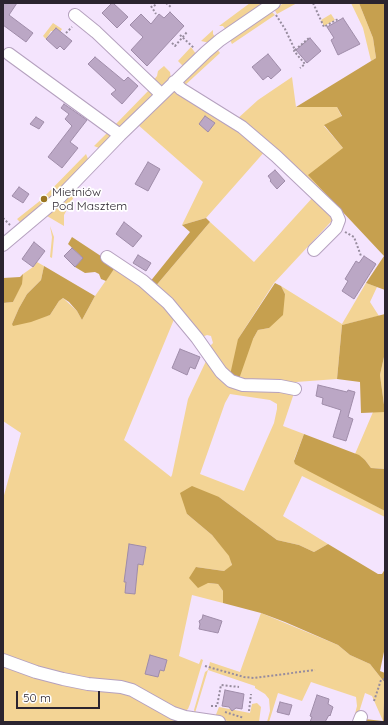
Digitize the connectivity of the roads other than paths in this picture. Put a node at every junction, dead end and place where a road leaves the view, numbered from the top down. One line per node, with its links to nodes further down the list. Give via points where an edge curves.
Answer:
1 (275, 9): 4 (street, via 220,40)
2 (75, 15): 5 (street)
3 (9, 54): 6 (street)
4 (174, 82): 5 (street); 8 (street, via 242,127 336,213 339,220 336,228)
5 (161, 94): 6 (street)
6 (120, 135): 7 (street, via 60,197)
7 (3, 245)
8 (314, 250)
9 (107, 257): 10 (street, via 143,281 168,303 221,372 231,381 243,385)
10 (295, 388)
11 (3, 660): 12 (street, via 63,679 132,690 185,717)
12 (222, 717)

